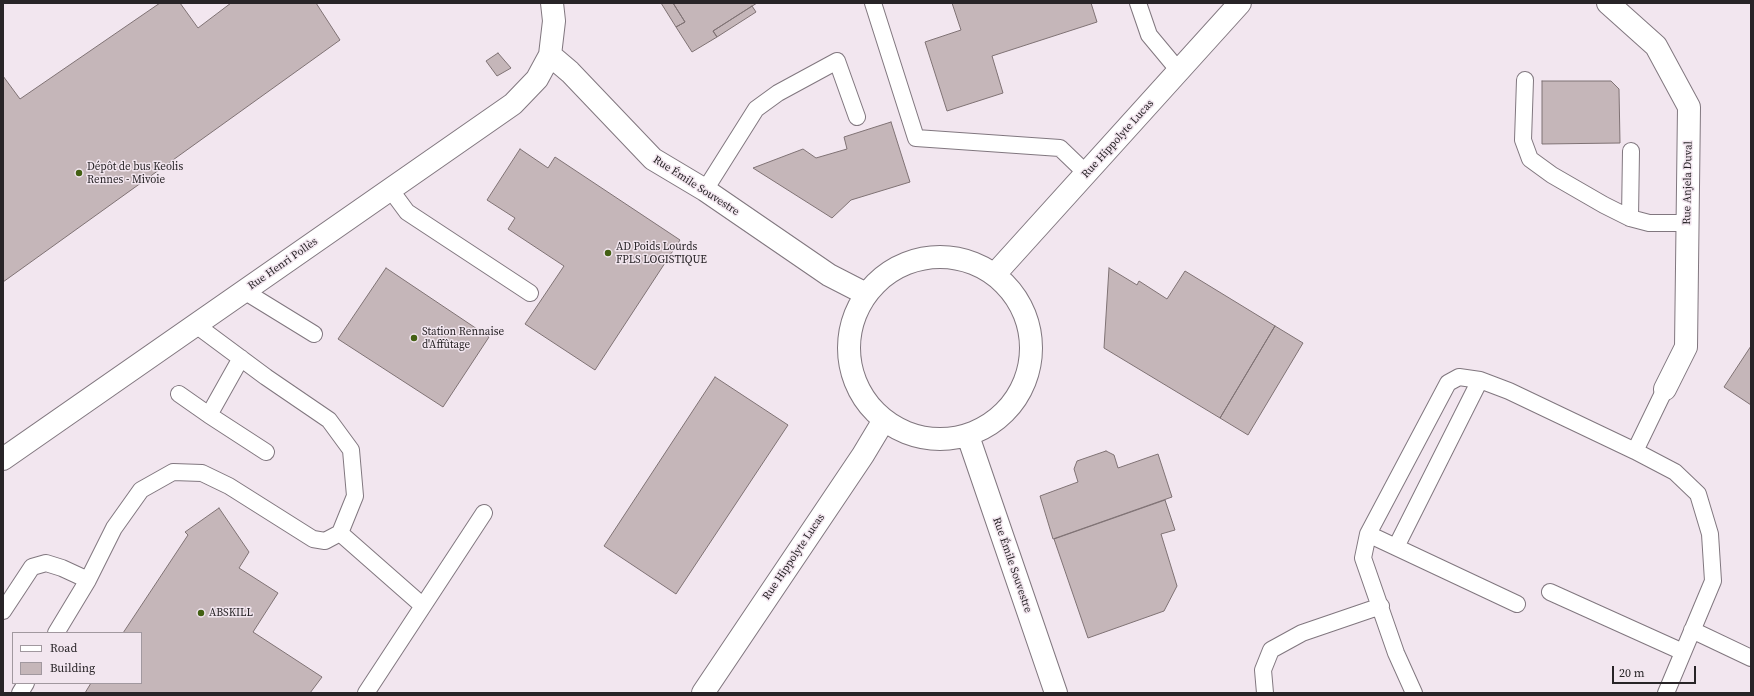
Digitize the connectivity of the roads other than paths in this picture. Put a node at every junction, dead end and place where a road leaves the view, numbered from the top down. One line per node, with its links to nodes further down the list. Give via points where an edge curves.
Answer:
1 (552, 3): 6 (street, via 554,21)
2 (873, 3): 11 (lane, via 916,138 1060,148)
3 (1138, 3): 7 (lane, via 1150,35)
4 (1240, 3): 7 (street, Rue Hippolyte Lucas)
5 (1608, 3): 15 (street, Rue Anjela Duval, via 1656,46 1689,107)
6 (550, 55): 12 (street, Rue Henri Pollès, via 537,79 513,104); 13 (street, Rue Émile Souvestre, via 570,72 653,159)
7 (1179, 71): 11 (street, Rue Hippolyte Lucas)
8 (1525, 80): 14 (lane, via 1523,140 1530,160)
9 (857, 117): 13 (lane, via 837,61 778,93 756,109)
10 (1631, 152): 14 (lane)
11 (1086, 174): 16 (street, Rue Hippolyte Lucas)
12 (390, 189): 17 (street, Rue Henri Pollès); 18 (lane, via 407,212)
13 (704, 190): 19 (street, Rue Émile Souvestre, via 829,275)
14 (1630, 218): 15 (lane, via 1649,222)
15 (1688, 223): 24 (street, Rue Anjela Duval, via 1686,347)
16 (995, 274): 19 (street, via 963,259 927,257 893,270); 28 (street, via 1018,299 1030,330 1031,363 1020,395 998,420)
17 (244, 291): 20 (street, Rue Henri Pollès); 21 (lane)
18 (530, 293)
19 (866, 294): 27 (street, via 852,323 848,355 857,387)
20 (196, 324): 22 (lane); 31 (street, Rue Henri Pollès)
21 (314, 334)
22 (241, 358): 26 (lane); 33 (lane, via 328,420 351,450 355,496)
23 (1480, 380): 29 (lane, via 1509,391); 34 (lane, via 1459,377 1448,383); 35 (lane)
24 (1665, 389): 29 (lane)
25 (178, 394): 26 (lane)
26 (209, 415): 30 (lane)
27 (884, 420): 28 (street, via 903,433 935,440); 49 (street, Rue Hippolyte Lucas)
28 (968, 436): 50 (street, Rue Émile Souvestre)
29 (1636, 451): 42 (lane, via 1675,472 1698,494 1710,534 1713,581)
30 (266, 452)
31 (3, 459)
32 (484, 513): 39 (lane)
33 (340, 533): 36 (lane, via 325,541 312,539 229,486 202,473 173,472 141,490 114,528); 39 (lane)
34 (1368, 534): 35 (lane); 40 (lane, via 1363,558)
35 (1396, 547): 38 (lane)
36 (88, 580): 41 (lane, via 46,563 32,567); 43 (lane)
37 (1550, 592): 44 (lane)
38 (1517, 604)
39 (423, 606): 48 (lane)
40 (1381, 606): 51 (lane, via 1302,633 1271,650 1263,670); 52 (lane, via 1396,653)
41 (3, 611)
42 (1692, 630): 44 (lane); 45 (lane)
43 (57, 632)
44 (1683, 652): 53 (lane)
45 (1751, 658)
46 (25, 684): 47 (lane)
47 (20, 693)
48 (366, 693)
49 (703, 693)
50 (1056, 693)
51 (1265, 693)
52 (1414, 693)
53 (1666, 693)

